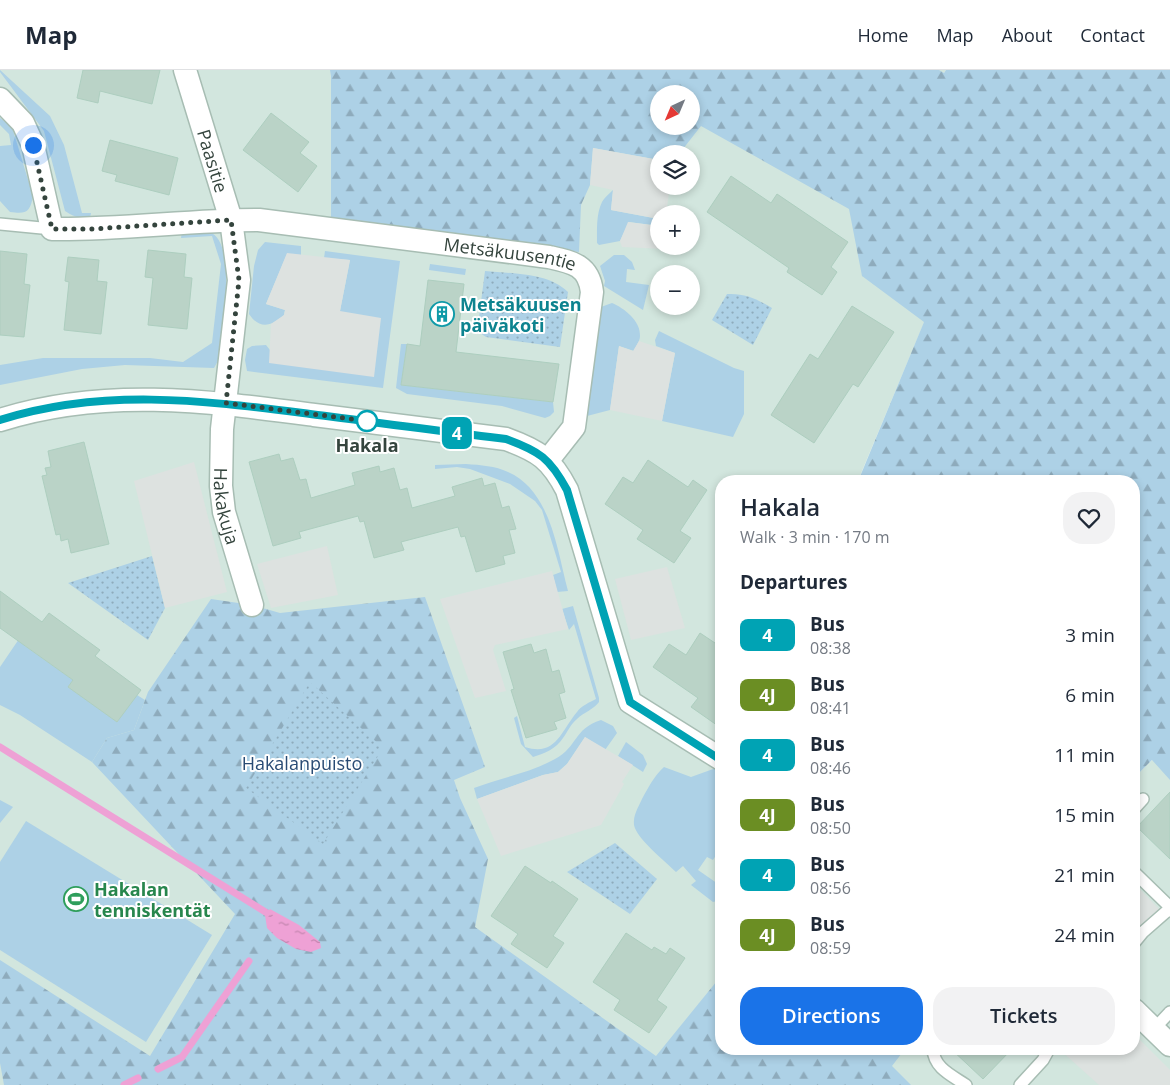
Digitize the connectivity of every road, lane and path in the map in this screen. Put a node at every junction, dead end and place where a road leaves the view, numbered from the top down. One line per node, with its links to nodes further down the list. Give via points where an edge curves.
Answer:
1 (185, 70): 3 (street, Paasitie)
2 (0, 99): 5 (street, via 23,124 33,145)
3 (231, 220): 5 (street, Metsäkuusentie); 6 (street, Paasitie, via 239,280); 8 (street, Metsäkuusentie, via 268,221 549,257 572,262 581,268 588,275 592,292 574,427)
4 (0, 224): 5 (lane)
5 (52, 229)
6 (226, 403): 7 (street, via 121,399 65,405); 8 (street, via 506,439); 9 (street, Hakakuja, via 221,478 224,512)
7 (0, 420)
8 (548, 460): 10 (street, via 567,490 630,702)
9 (252, 605)
10 (715, 756)
11 (1144, 798): 12 (lane)
12 (1140, 802)
13 (1140, 882): 14 (lane)
14 (1170, 909): 15 (lane)
15 (1140, 936)
16 (1170, 1012): 18 (lane)
17 (1140, 1016): 18 (street)
18 (1154, 1029): 19 (street)
19 (1170, 1045)
20 (934, 1055): 22 (lane, via 942,1069)
21 (1046, 1055): 23 (lane)
22 (966, 1085)
23 (1020, 1085)

